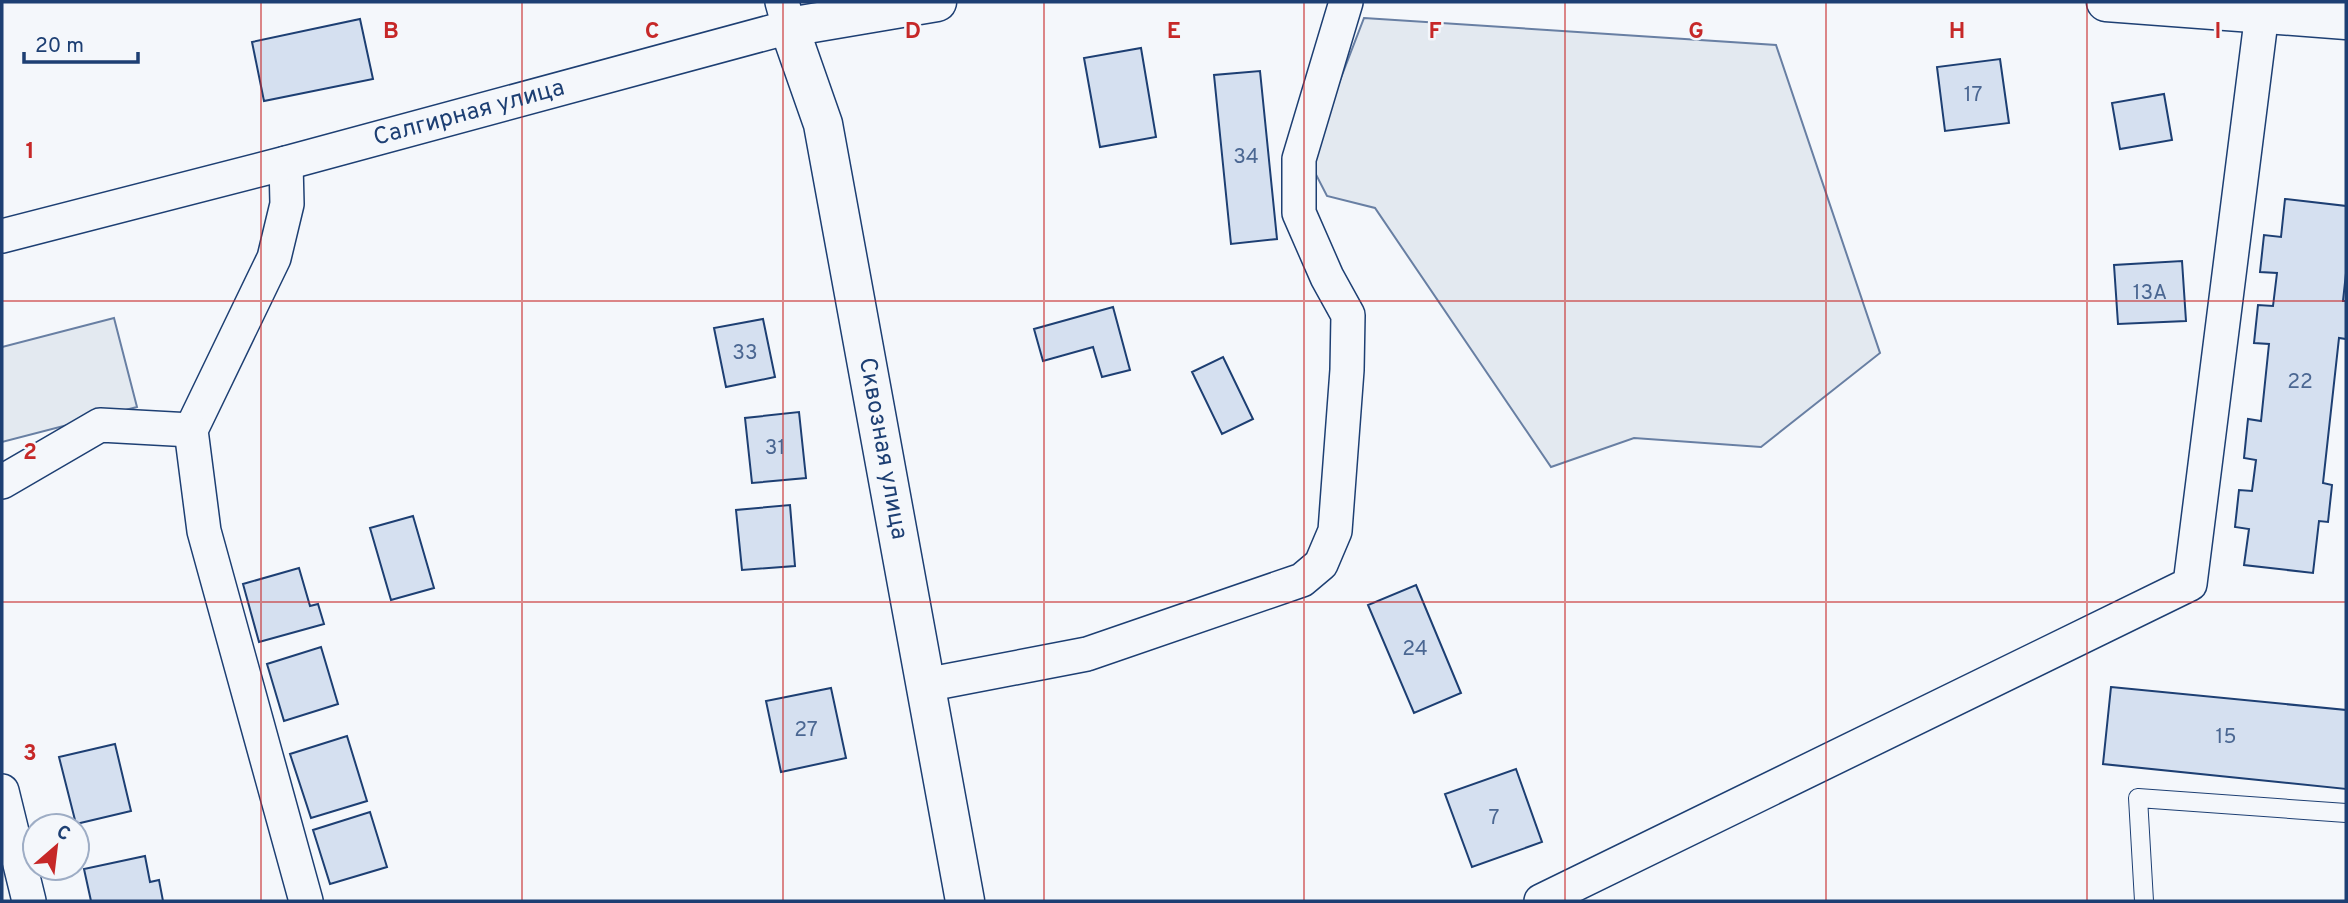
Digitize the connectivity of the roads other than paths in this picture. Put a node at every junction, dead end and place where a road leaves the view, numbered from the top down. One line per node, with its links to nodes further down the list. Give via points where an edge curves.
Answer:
1 (937, 2): 6 (main road, Салгирная улица)
2 (1346, 2): 12 (street, via 1299,159 1299,214 1348,316 1335,531 1321,564 1302,580 1087,653)
3 (2106, 2): 4 (main road)
4 (2161, 4): 5 (main road)
5 (2262, 13): 7 (main road); 18 (street, via 2190,584)
6 (786, 14): 8 (street, Салгирная улица); 12 (main road, Сквозная улица, via 822,124)
7 (2346, 20)
8 (286, 163): 9 (street, Салгирная улица); 10 (street, via 287,204 274,258)
9 (2, 236)
10 (191, 430): 11 (street, via 100,425); 16 (street, via 204,531)
11 (2, 482)
12 (925, 685): 17 (main road, Сквозная улица)
13 (2, 791): 15 (street)
14 (2346, 813): 19 (lane, via 2138,798)
15 (29, 901)
16 (306, 901)
17 (965, 901)
18 (1541, 901)
19 (2144, 901)

